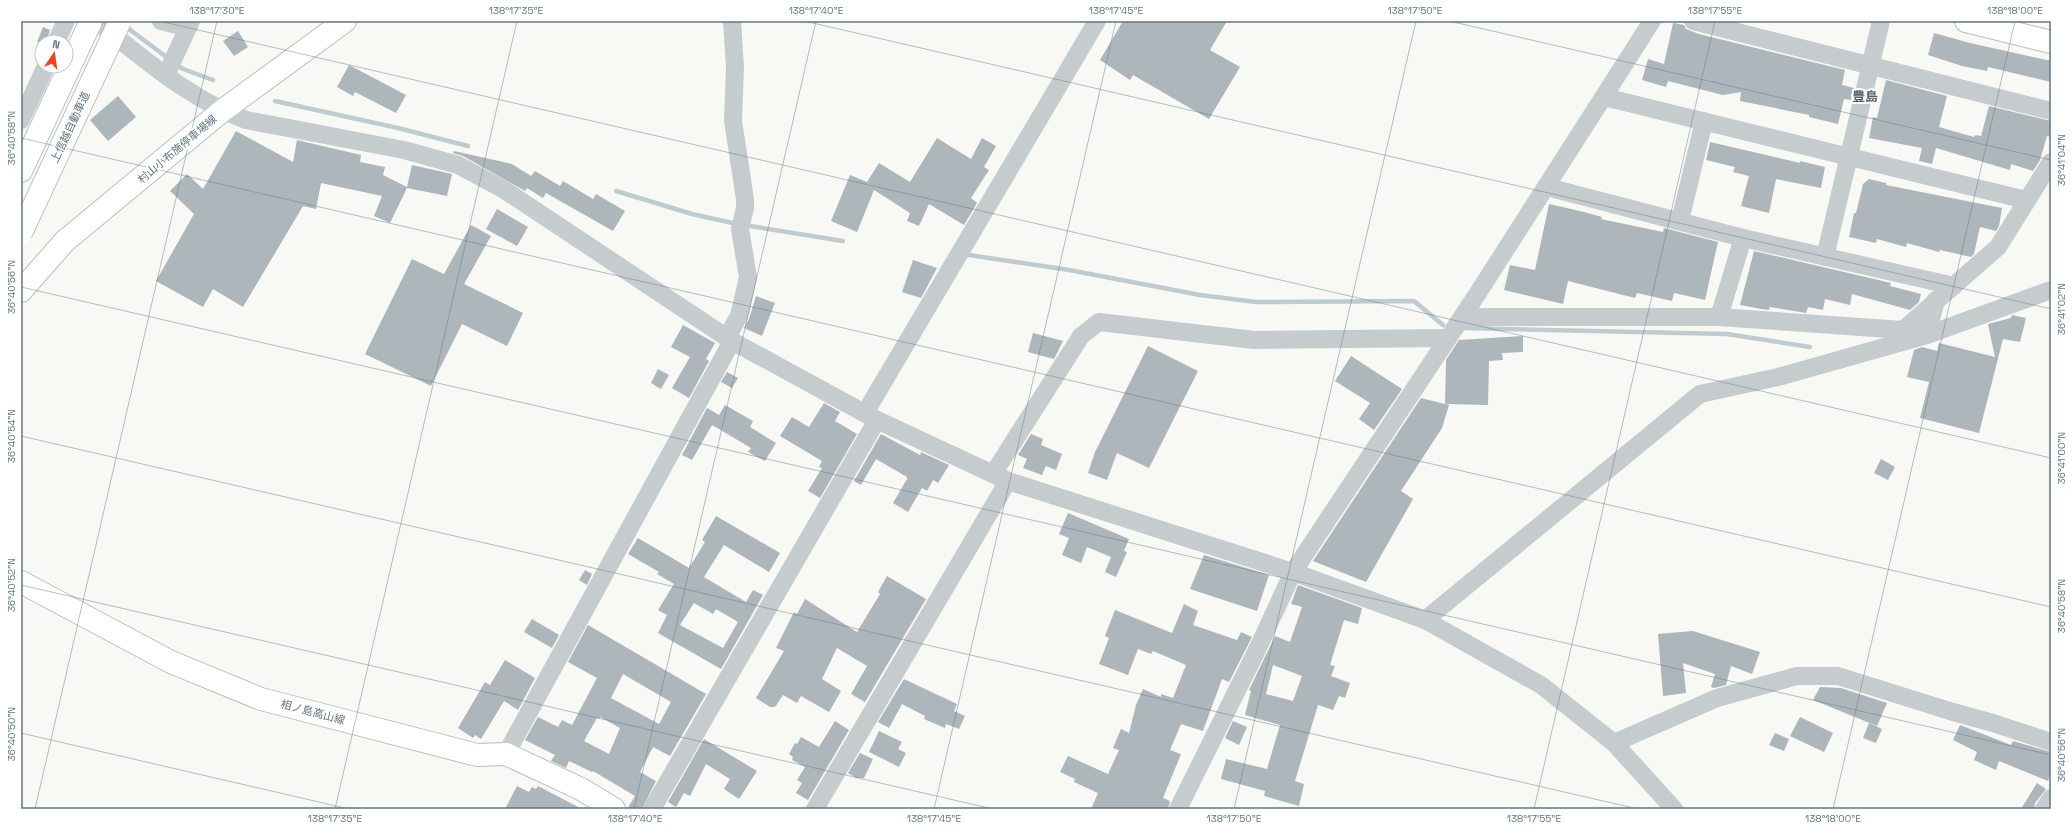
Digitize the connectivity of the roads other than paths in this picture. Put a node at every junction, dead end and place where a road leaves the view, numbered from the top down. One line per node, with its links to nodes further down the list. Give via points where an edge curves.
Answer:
1 (66, 21): 14 (street)
2 (91, 21): 26 (main road)
3 (96, 21): 17 (street)
4 (120, 21): 30 (main road, 上信越自動車道, bridge)
5 (161, 21): 13 (street, via 177,25)
6 (345, 21): 21 (main road, 村山小布施停車場線)
7 (732, 21): 41 (street, via 735,68 733,121 746,208 741,225 748,277)
8 (1652, 21): 19 (street)
9 (1693, 21): 16 (street)
10 (1881, 21): 16 (street)
11 (1966, 21): 15 (main road)
12 (1094, 22): 42 (street)
13 (190, 23): 17 (street)
14 (60, 34)
15 (2051, 42)
16 (1870, 65): 20 (street); 24 (street)
17 (170, 66): 21 (street)
18 (42, 74): 22 (street)
19 (1604, 97): 23 (street); 27 (street)
20 (2051, 110)
21 (222, 111): 35 (main road, 村山小布施停車場線, via 65,241); 41 (street, via 246,120 404,150 458,165 503,189)
22 (21, 120)
23 (1704, 121): 24 (street); 29 (street)
24 (1848, 157): 28 (street); 32 (street)
25 (2051, 162): 28 (street)
26 (21, 171)
27 (1547, 187): 29 (street); 37 (street)
28 (2026, 200): 33 (street, via 1998,247)
29 (1680, 222): 31 (street)
30 (21, 233)
31 (1743, 238): 32 (street); 38 (street)
32 (1825, 257): 33 (street)
33 (1954, 286): 36 (street)
34 (2051, 290): 39 (street)
35 (21, 291)
36 (1936, 300): 38 (street, via 1903,330); 39 (street)
37 (1462, 317): 38 (street); 40 (street)
38 (1719, 317)
39 (1928, 335): 46 (street, via 1778,377 1700,394)
40 (1448, 338): 43 (street, via 1254,340 1099,322 1081,336); 44 (street)
41 (730, 339): 42 (street); 49 (street)
42 (871, 417): 43 (street); 52 (street)
43 (1000, 478): 44 (street); 53 (street)
44 (1293, 572): 46 (street); 54 (street)
45 (21, 582): 49 (main road, 相ノ島高山線, via 171,662 261,699 477,755)
46 (1425, 620): 48 (street, via 1541,685)
47 (2051, 742): 48 (street, via 1838,676 1798,676 1717,698)
48 (1614, 743): 55 (street)
49 (506, 754): 51 (main road, 相ノ島高山線, via 581,789)
50 (2051, 798): 56 (street)
51 (614, 809)
52 (652, 809)
53 (815, 809)
54 (1178, 809)
55 (1674, 809)
56 (2044, 809)

